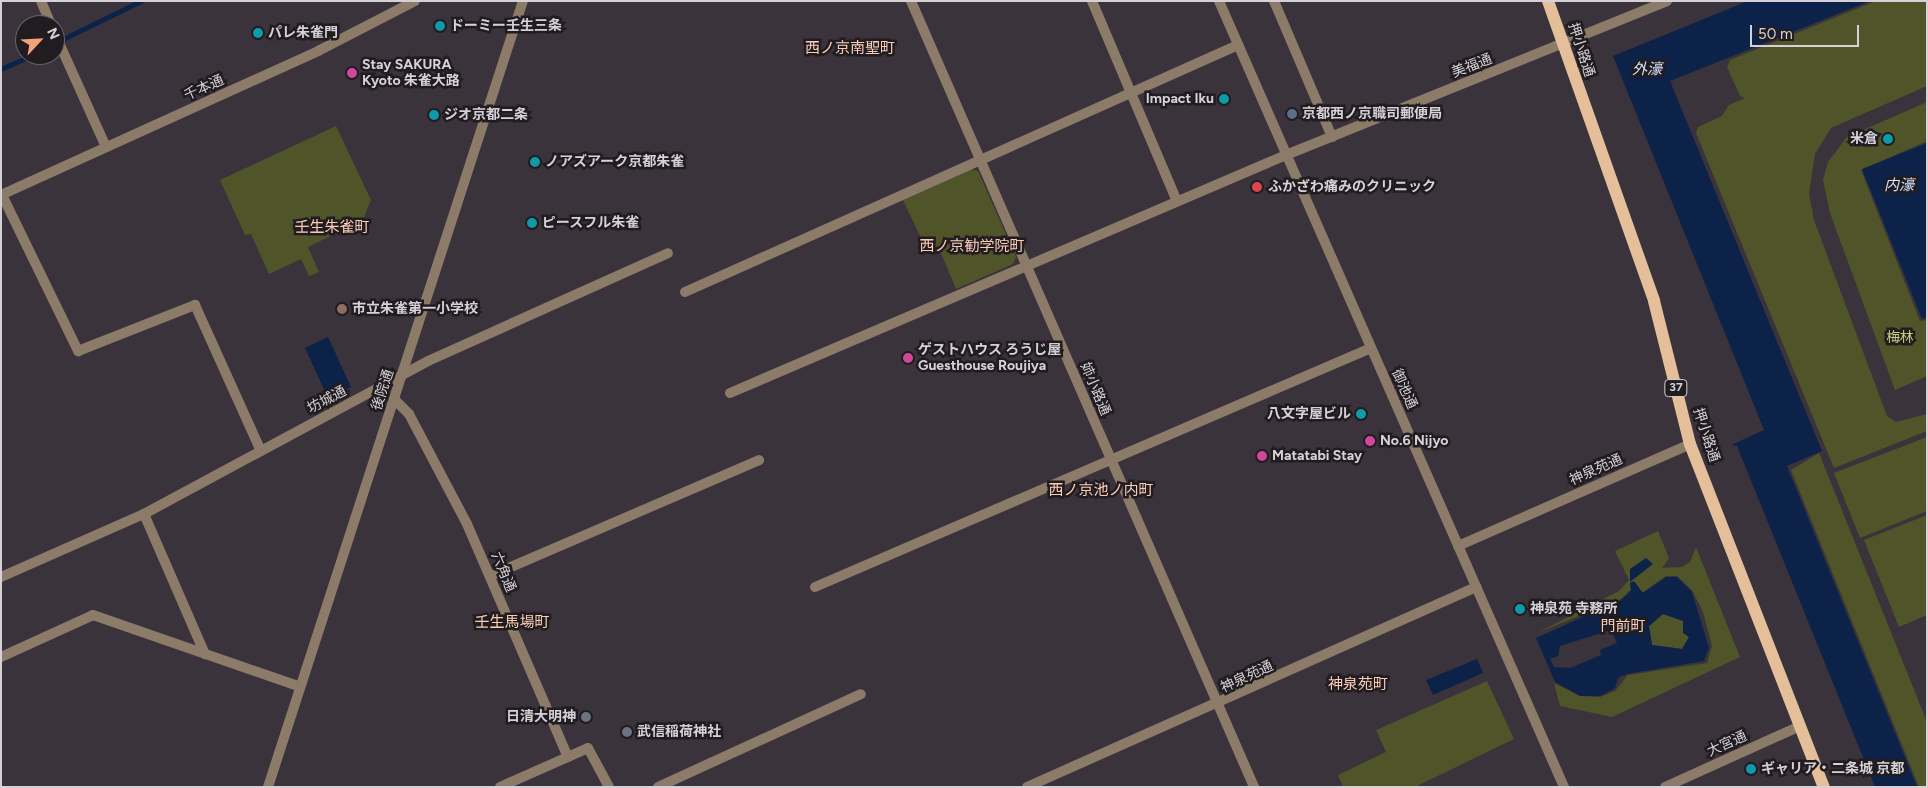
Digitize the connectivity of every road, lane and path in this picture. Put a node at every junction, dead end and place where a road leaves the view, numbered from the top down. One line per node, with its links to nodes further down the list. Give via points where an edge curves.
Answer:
1 (41, 1): 10 (street)
2 (415, 1): 16 (street, 千本通, via 318,51)
3 (523, 1): 25 (street, 後院通)
4 (911, 1): 18 (street, 姉小路通)
5 (1092, 1): 14 (street)
6 (1219, 1): 11 (street, 御池通)
7 (1274, 1): 15 (street)
8 (1548, 1): 12 (main road, 押小路通 / 37)
9 (1667, 1): 12 (street, 美福通)
10 (47, 15)
11 (1238, 45): 14 (street); 17 (street, 御池通)
12 (1564, 45): 15 (street, 美福通); 28 (main road, 押小路通 / 37, via 1654,301)
13 (65, 56): 16 (street)
14 (1131, 92): 18 (street); 20 (street)
15 (1332, 137): 17 (street, 美福通)
16 (106, 147): 19 (street, 千本通)
17 (1286, 155): 20 (street, 美福通); 24 (street, 御池通)
18 (980, 160): 22 (street, 姉小路通); 23 (street)
19 (2, 195): 29 (street, via 78,352 195,305)
20 (1177, 201): 22 (street, 美福通)
21 (668, 253): 25 (street, 坊城通)
22 (1027, 266): 26 (street, 美福通); 31 (street, 姉小路通)
23 (685, 292)
24 (1371, 348): 31 (street); 33 (street, 御池通)
25 (402, 375): 27 (street, 後院通); 29 (street, 坊城通)
26 (730, 393)
27 (394, 399): 34 (street, 六角通, via 409,414); 40 (street, 後院通)
28 (1690, 444): 33 (street, 神泉苑通); 43 (main road, 押小路通 / 37)
29 (261, 451): 32 (street, 坊城通)
30 (759, 460): 34 (street)
31 (1111, 460): 36 (street); 42 (street, 姉小路通)
32 (144, 514): 35 (street, 坊城通); 38 (street)
33 (1458, 546): 37 (street, 御池通)
34 (490, 576): 44 (street, 六角通, via 520,645 517,648)
35 (1, 577)
36 (814, 586)
37 (1476, 587): 42 (street, 神泉苑通); 51 (street, 御池通)
38 (205, 654): 39 (street, via 94,615); 40 (street)
39 (1, 657)
40 (298, 686): 45 (street, 後院通)
41 (861, 694): 48 (street)
42 (1218, 706): 49 (street, 神泉苑通); 50 (street, 姉小路通)
43 (1800, 726): 52 (street, 大宮通); 53 (main road, 押小路通 / 37)
44 (568, 757): 46 (street); 47 (street, via 592,750)
45 (268, 787)
46 (500, 787)
47 (609, 787)
48 (658, 787)
49 (1027, 787)
50 (1254, 787)
51 (1564, 787)
52 (1665, 787)
53 (1824, 787)

